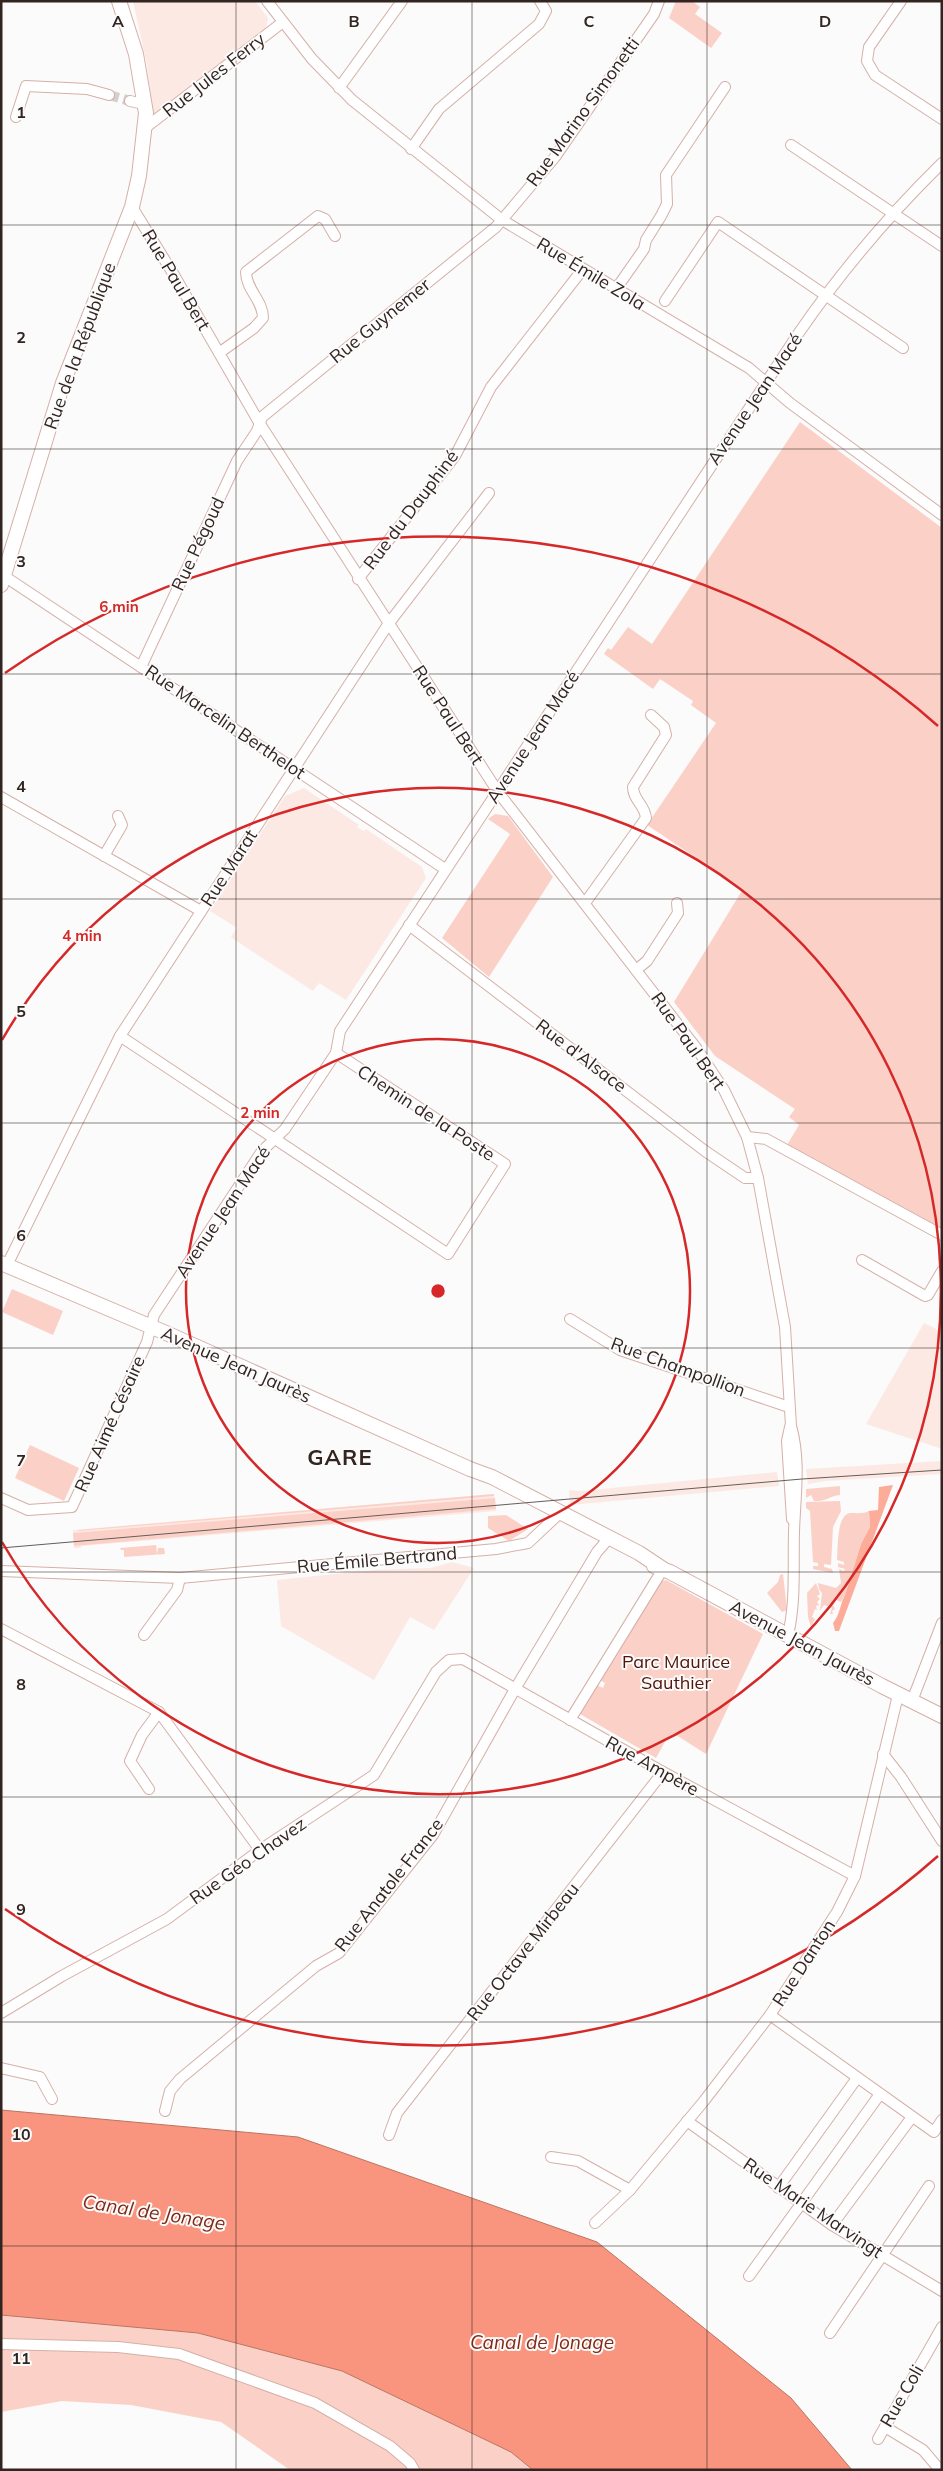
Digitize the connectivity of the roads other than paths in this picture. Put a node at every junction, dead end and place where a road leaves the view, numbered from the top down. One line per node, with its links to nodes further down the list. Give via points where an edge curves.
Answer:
1 (119, 1): 12 (main road, Rue de la République, via 136,54)
2 (267, 1): 7 (street, Rue Émile Zola)
3 (402, 1): 9 (street)
4 (540, 1): 17 (street, via 546,11 539,24 439,109)
5 (659, 1): 21 (street, Rue Marino Simonetti, via 654,14 555,157)
6 (901, 1): 14 (street, via 869,47 867,61 875,75)
7 (283, 22): 9 (street, Rue Émile Zola); 15 (street, Rue Jules Ferry)
8 (724, 87): 25 (street, via 666,174 666,204 644,249)
9 (339, 88): 17 (street, Rue Émile Zola)
10 (109, 95): 13 (street, via 87,89 26,86)
11 (130, 101): 12 (street)
12 (144, 104): 15 (main road, Rue de la République)
13 (16, 117)
14 (942, 119)
15 (145, 128): 19 (main road, Rue de la République)
16 (792, 145): 20 (street)
17 (411, 149): 21 (street, Rue Émile Zola)
18 (942, 163): 20 (street, Avenue Jean Macé)
19 (132, 207): 29 (street, Rue Paul Bert); 34 (main road, Rue de la République, via 63,383)
20 (893, 214): 23 (street); 26 (street, Avenue Jean Macé)
21 (502, 220): 24 (street, Rue Émile Zola); 31 (street, Rue Guynemer, via 262,417)
22 (335, 236): 29 (street, via 325,220 318,216 246,272 246,283 263,311 263,318)
23 (942, 246)
24 (583, 269): 25 (street, Rue Émile Zola); 35 (street, Rue du Dauphiné, via 491,387 455,456)
25 (616, 289): 30 (street, Rue Émile Zola, via 749,368)
26 (825, 295): 27 (street, via 718,222); 28 (street); 30 (street, Avenue Jean Macé)
27 (665, 301)
28 (903, 348)
29 (219, 352): 31 (street, Rue Paul Bert)
30 (766, 382): 33 (street, Rue Émile Zola); 40 (street, Avenue Jean Macé)
31 (260, 424): 35 (street, Rue Paul Bert); 37 (street, Rue Pégoud, via 237,461)
32 (489, 493): 36 (street, Rue Marat)
33 (942, 515)
34 (2, 578): 37 (street, Rue Marcelin Berthelot)
35 (358, 579): 36 (street, Rue Paul Bert)
36 (389, 623): 39 (street, Rue Marat); 40 (street, Rue Paul Bert)
37 (141, 667): 39 (street, Rue Marcelin Berthelot)
38 (651, 715): 45 (street, via 664,727 666,735 633,787 635,798 646,810 646,818)
39 (293, 768): 44 (street, Rue Marcelin Berthelot); 47 (street, Rue Marat)
40 (498, 792): 44 (street, Avenue Jean Macé); 45 (street, Rue Paul Bert)
41 (1, 797): 43 (street)
42 (118, 816): 43 (street, via 122,826)
43 (104, 856): 47 (street)
44 (445, 869): 48 (street, Avenue Jean Macé)
45 (586, 903): 49 (street, Rue Paul Bert)
46 (678, 904): 49 (street, via 678,913 648,960)
47 (201, 911): 50 (street, Rue Marat)
48 (409, 925): 51 (street, Avenue Jean Macé, via 340,1031); 54 (street, Rue d'Alsace, via 706,1151 745,1178)
49 (636, 970): 52 (street, Rue Paul Bert, via 698,1049 724,1090)
50 (120, 1036): 53 (street); 57 (street, Rue Marat)
51 (336, 1053): 53 (street, Avenue Jean Macé); 53 (street, Chemin de la Poste, via 505,1164 448,1254)
52 (747, 1137): 54 (street, Rue Paul Bert); 55 (street, via 766,1139)
53 (276, 1138): 60 (street, Avenue Jean Macé, via 262,1151 154,1315)
54 (758, 1178): 61 (street, Rue Paul Bert, via 785,1327)
55 (942, 1236)
56 (862, 1260): 58 (street, via 925,1296)
57 (4, 1264): 60 (main road, Avenue Jean Jaurès)
58 (942, 1271)
59 (570, 1319): 61 (street, Rue Champollion, via 620,1350)
60 (150, 1327): 62 (street, Rue Aimé Césaire, via 147,1342 72,1507 28,1510); 63 (main road, Avenue Jean Jaurès, via 470,1469)
61 (789, 1407): 71 (street, Rue Paul Bert, via 787,1441 794,1530 794,1609)
62 (1, 1498)
63 (557, 1516): 64 (main road, Avenue Jean Jaurès); 67 (street, Rue Émile Bertrand, via 528,1544)
64 (606, 1541): 65 (main road, Avenue Jean Jaurès); 73 (street, Rue Anatole France)
65 (663, 1569): 71 (main road, Avenue Jean Jaurès); 78 (street)
66 (1, 1571): 67 (street, Rue Émile Bertrand)
67 (180, 1578): 70 (street, via 177,1590)
68 (942, 1623): 75 (street)
69 (1, 1629): 76 (street)
70 (144, 1635)
71 (788, 1635): 74 (main road, Avenue Jean Jaurès)
72 (450, 1660): 73 (street, Rue Ampère, via 463,1659); 83 (street, Rue Géo Chavez, via 436,1672 374,1775)
73 (515, 1689): 78 (street, Rue Ampère); 91 (street, Rue Anatole France, via 433,1835 339,1953 316,1966 186,2073 170,2091)
74 (898, 1695): 75 (main road, Avenue Jean Jaurès); 79 (street, Rue Danton)
75 (912, 1702): 77 (main road, Avenue Jean Jaurès)
76 (159, 1712): 81 (street, via 142,1735 130,1761); 83 (street)
77 (942, 1716)
78 (570, 1720): 80 (street, Rue Ampère)
79 (884, 1754): 82 (street); 84 (street, Rue Danton)
80 (663, 1772): 84 (street, Rue Ampère); 95 (street, Rue Octave Mirbeau, via 397,2113)
81 (150, 1790)
82 (942, 1842)
83 (260, 1850): 85 (street, Rue Géo Chavez, via 167,1919)
84 (855, 1876): 86 (street, Rue Danton, via 837,1912)
85 (1, 2013)
86 (770, 2015): 88 (street); 94 (street, Rue Danton)
87 (1, 2068): 90 (street, via 40,2077)
88 (857, 2078): 89 (street); 98 (street)
89 (880, 2094): 92 (street); 100 (street)
90 (52, 2099)
91 (165, 2111)
92 (912, 2117): 93 (street, via 934,2132); 102 (street)
93 (942, 2120)
94 (687, 2121): 98 (street, Rue Marie Marvingt); 99 (street, Rue Danton)
95 (389, 2135)
96 (550, 2157): 99 (street, via 578,2161)
97 (929, 2186): 103 (street)
98 (778, 2188): 100 (street, Rue Marie Marvingt)
99 (630, 2190): 101 (street, Rue Danton)
100 (800, 2204): 102 (street, Rue Marie Marvingt); 104 (street)
101 (596, 2222)
102 (832, 2225): 103 (street, Rue Marie Marvingt)
103 (882, 2255): 105 (street, Rue Marie Marvingt); 107 (street)
104 (749, 2276)
105 (942, 2291)
106 (942, 2328): 109 (street, Rue Coli)
107 (830, 2334)
108 (1, 2344): 111 (street, via 118,2347 179,2354 314,2403 390,2446)
109 (885, 2427): 110 (street, Rue Coli); 112 (street, via 923,2450)
110 (878, 2439)
111 (414, 2470)
112 (940, 2470)

